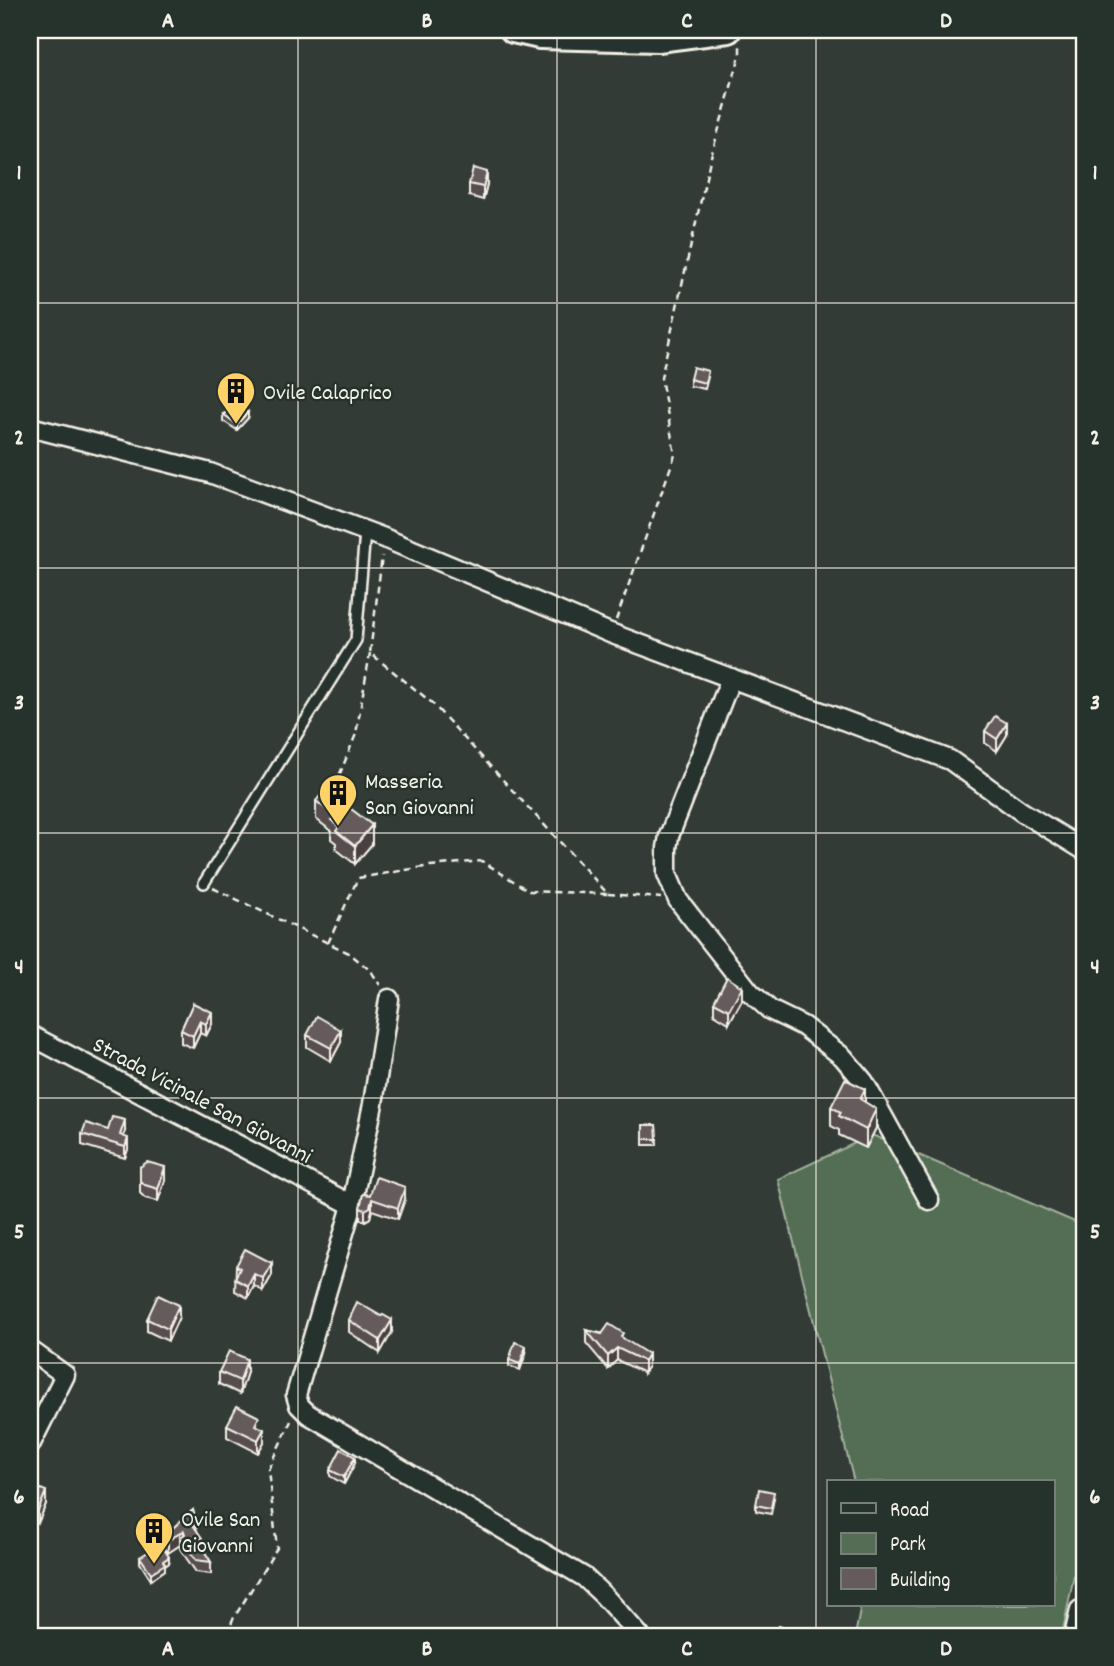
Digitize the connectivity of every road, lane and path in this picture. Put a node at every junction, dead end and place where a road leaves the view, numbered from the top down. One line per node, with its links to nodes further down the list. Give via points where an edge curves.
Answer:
1 (513, 30): 2 (street, via 540,36)
2 (734, 36): 6 (path, via 740,55 710,160 661,377 675,455)
3 (32, 432): 4 (street, via 210,473)
4 (365, 532): 5 (street); 11 (lane, via 356,640)
5 (384, 538): 6 (street); 7 (path)
6 (610, 633): 8 (street)
7 (370, 653): 9 (path, via 356,734); 12 (path, via 431,702)
8 (731, 678): 10 (street, via 950,760); 13 (street, via 669,836 667,874)
9 (335, 786)
10 (1084, 850)
11 (204, 883): 14 (path)
12 (608, 894): 13 (path); 14 (path, via 529,891 482,861 358,878)
13 (678, 900): 17 (street, via 750,992 843,1057 864,1082)
14 (328, 943): 15 (path, via 371,971)
15 (389, 999): 18 (street)
16 (30, 1035): 18 (street, Strada Vicinale San Giovanni, via 348,1203)
17 (929, 1200)
18 (351, 1209): 20 (street, via 296,1395)
19 (30, 1350): 21 (street, via 65,1375)
20 (299, 1405): 23 (path, via 268,1469 278,1548 232,1621); 24 (street, via 584,1577)
21 (30, 1446)
22 (1080, 1610): 25 (street)
23 (230, 1636)
24 (640, 1636)
25 (1074, 1636)

